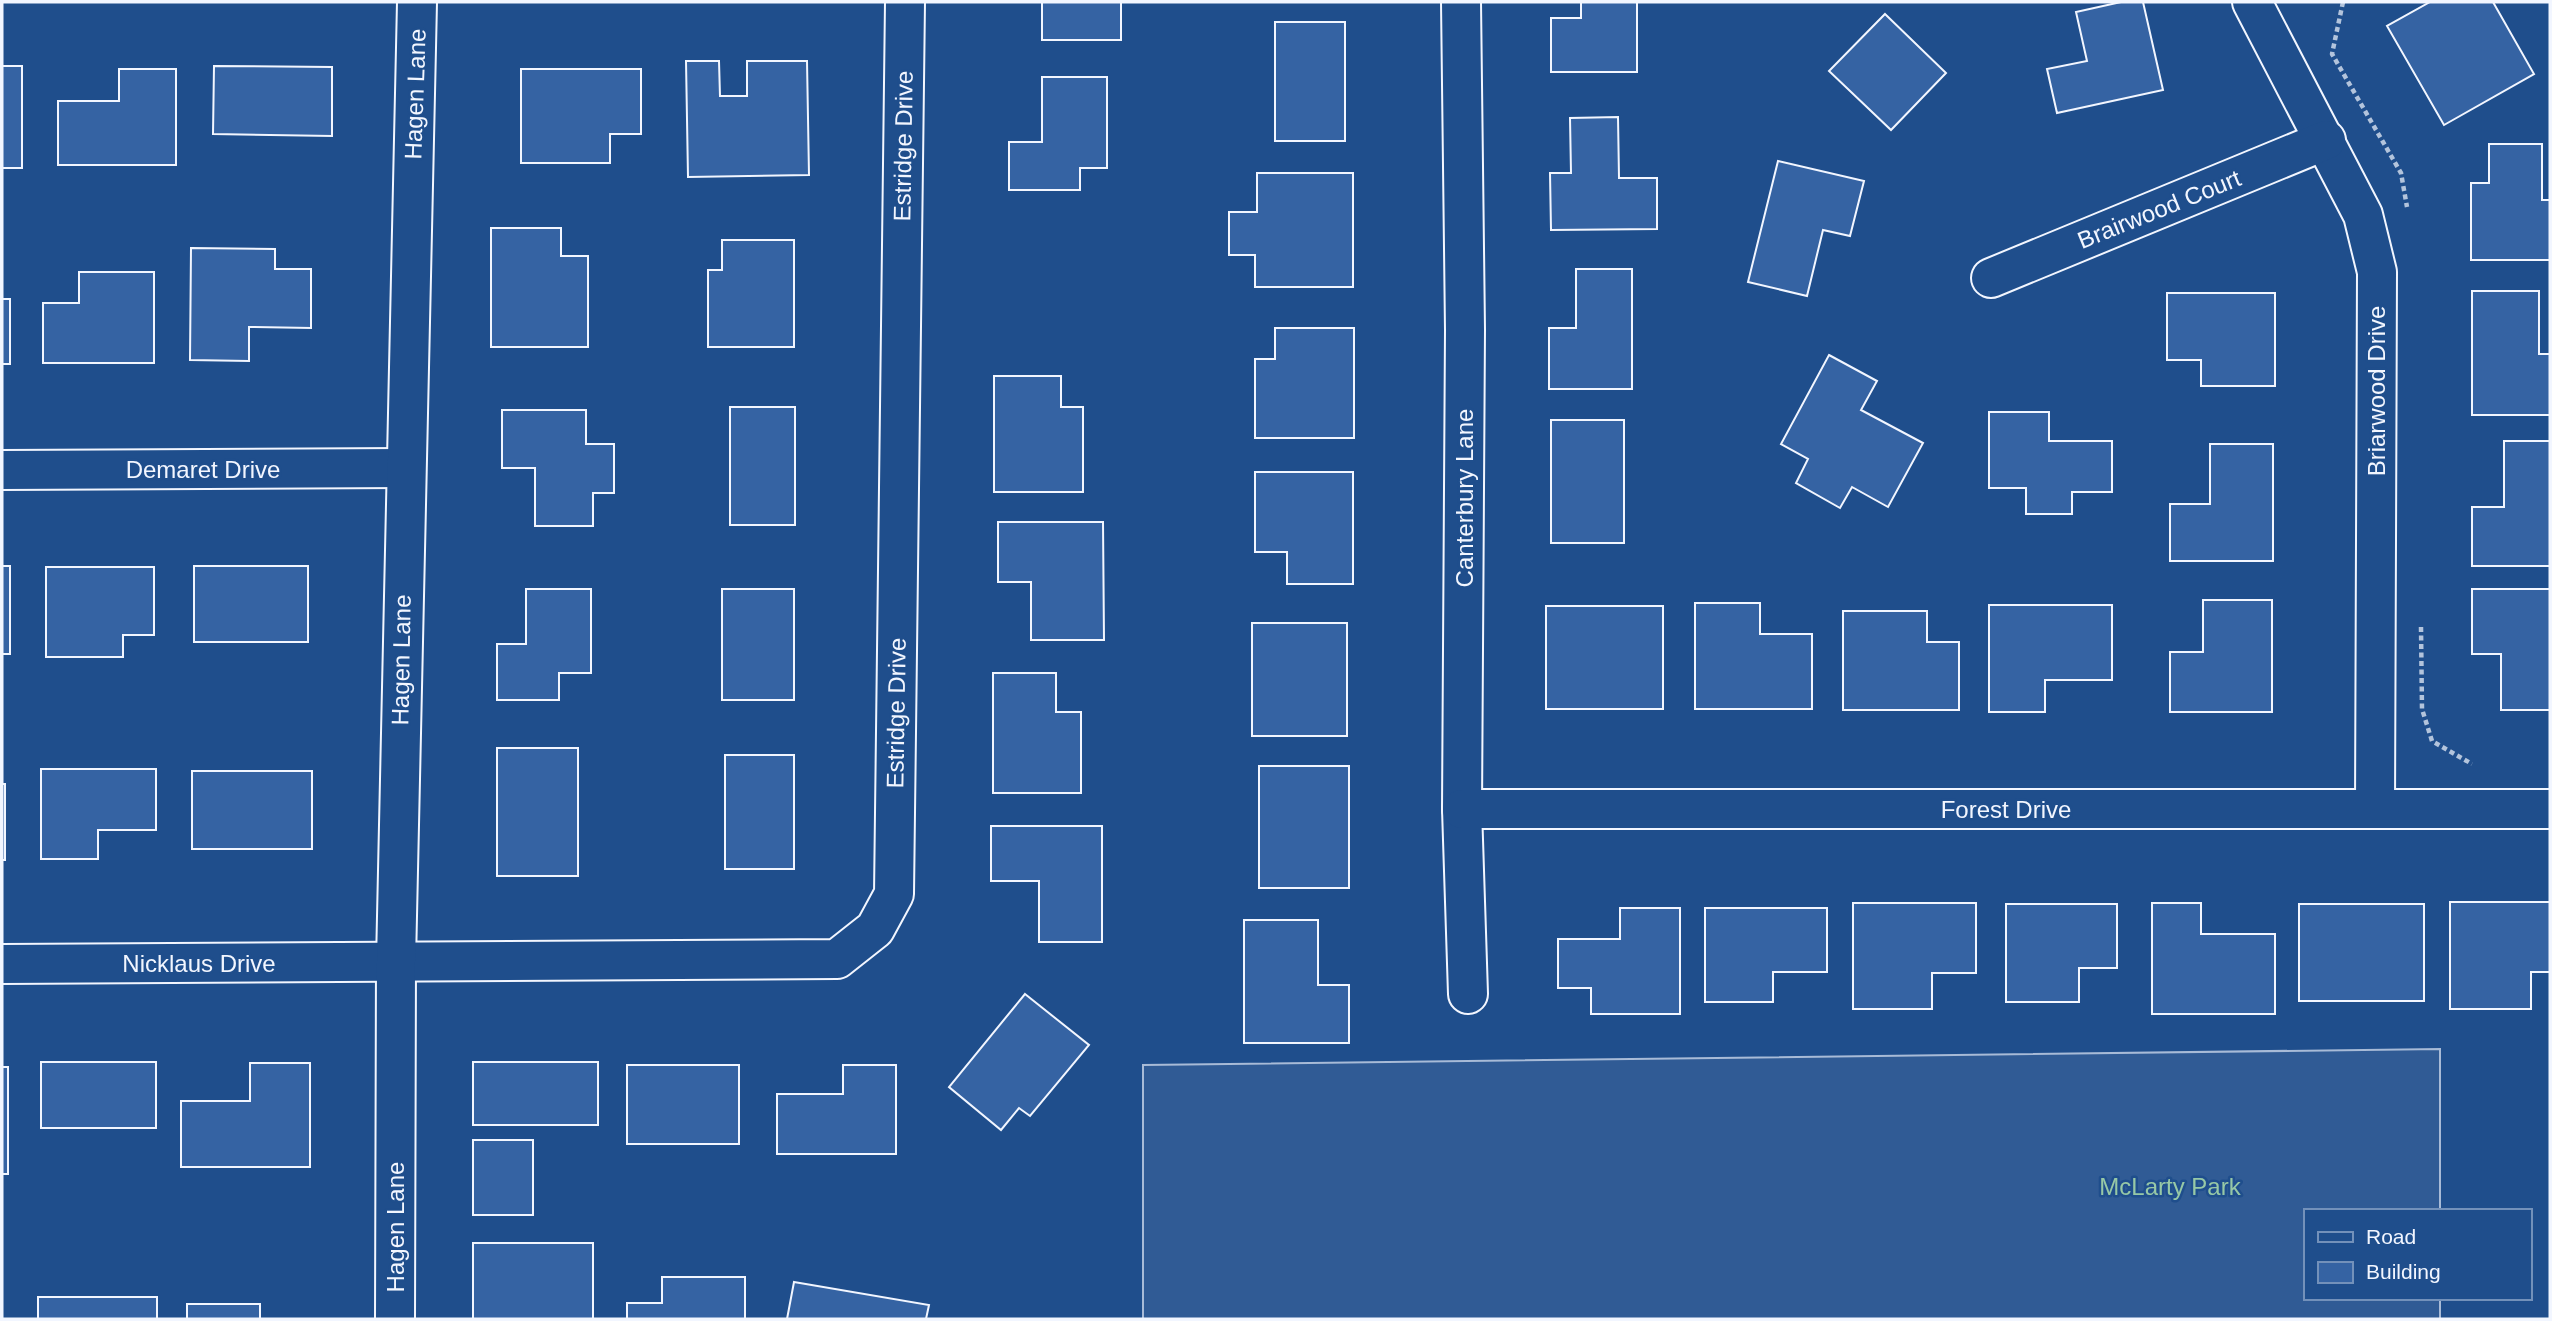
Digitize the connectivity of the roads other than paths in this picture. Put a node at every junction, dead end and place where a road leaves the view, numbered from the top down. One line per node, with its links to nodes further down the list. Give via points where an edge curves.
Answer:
1 (417, 2): 7 (street, Hagen Lane)
2 (905, 2): 12 (street, Estridge Drive, via 894,894 875,929 837,959)
3 (1461, 2): 9 (street, Canterbury Lane, via 1465,330)
4 (2252, 2): 5 (street, Briarwood Drive)
5 (2326, 140): 6 (street, Brairwood Court); 10 (street, Briarwood Drive, via 2362,215 2376,272)
6 (1991, 278)
7 (405, 468): 8 (street, Demaret Drive); 12 (street, Hagen Lane)
8 (2, 470)
9 (1462, 809): 10 (street, Forest Drive); 14 (street, Canterbury Lane)
10 (2375, 809): 11 (street, Forest Drive)
11 (2550, 809)
12 (396, 962): 13 (street, Nicklaus Drive); 15 (street, Hagen Lane)
13 (2, 964)
14 (1468, 994)
15 (395, 1319)

